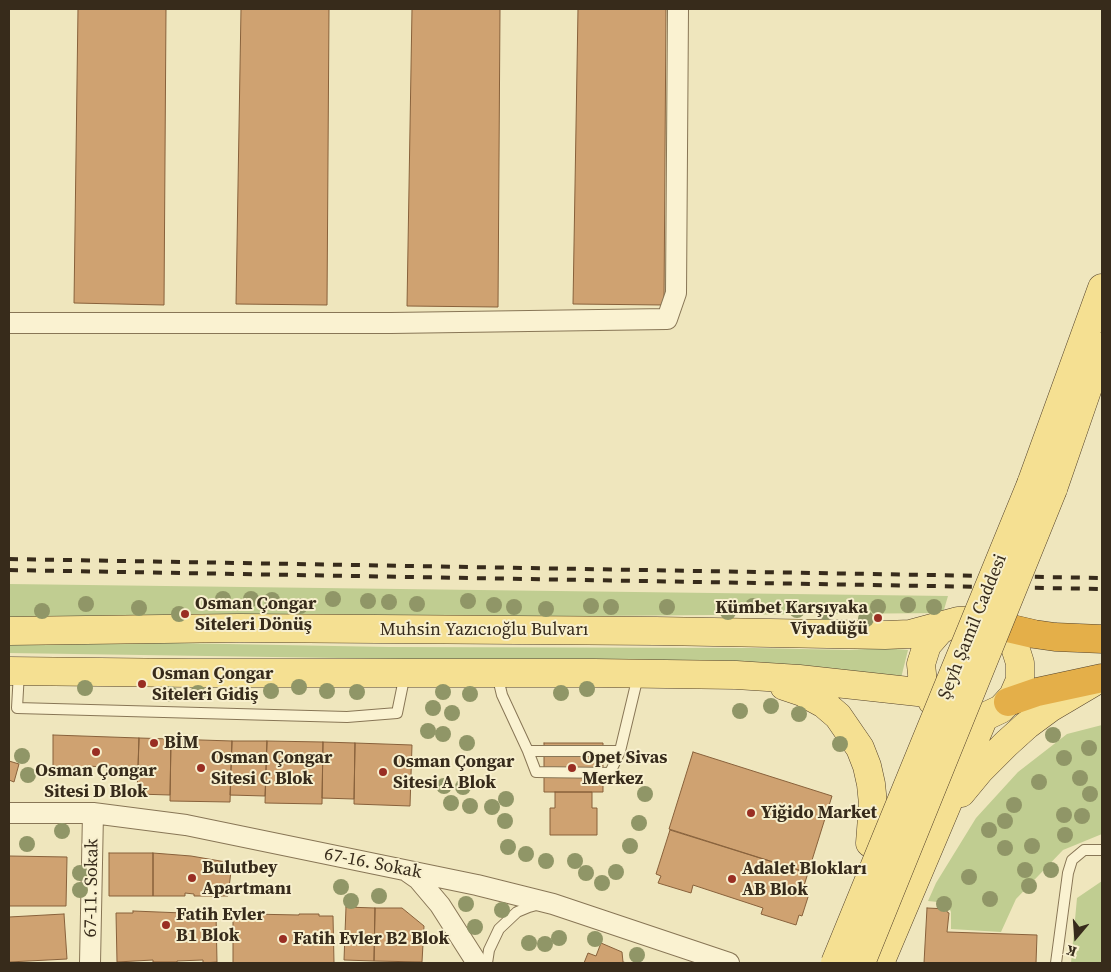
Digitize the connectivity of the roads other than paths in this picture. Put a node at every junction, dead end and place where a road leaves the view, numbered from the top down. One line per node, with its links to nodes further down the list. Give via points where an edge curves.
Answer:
1 (678, 9): 3 (street, via 676,292 667,319)
2 (1102, 288): 5 (main road, Şeyh Şamil Caddesi)
3 (9, 323)
4 (1102, 347): 5 (main road, Şeyh Şamil Caddesi)
5 (1042, 487): 34 (main road, Şeyh Şamil Caddesi, bridge); 35 (main road, Şeyh Şamil Caddesi, bridge)
6 (958, 621): 7 (main road, Muhsin Yazıcıoğlu Bulvarı, via 975,620); 8 (main road, Muhsin Yazıcıoğlu Bulvarı, via 910,634 885,635 239,628); 16 (main road, via 940,630 923,654 921,674)
7 (991, 624): 9 (highway, Muhsin Yazıcıoğlu Bulvarı, via 1055,637); 17 (main road, via 1011,640 1019,655 1020,680)
8 (9, 631)
9 (1102, 639)
10 (14, 671): 11 (main road); 11 (lane, via 17,708 347,717 397,713)
11 (405, 673): 12 (main road)
12 (497, 673): 13 (main road); 19 (lane, via 502,695)
13 (638, 674): 14 (main road); 20 (lane)
14 (736, 675): 16 (main road, via 799,679); 24 (main road, via 802,692 838,716 860,748 867,766 873,804)
15 (1101, 679): 17 (highway, via 1037,692); 23 (main road, via 1050,708 1006,744 980,770)
16 (930, 697): 18 (main road, via 956,717); 24 (main road)
17 (1008, 702): 18 (main road)
18 (984, 717): 23 (main road)
19 (528, 751): 20 (lane); 20 (lane, via 536,772 610,773)
20 (620, 751)
21 (9, 813): 22 (street, 67-16. Sokak)
22 (93, 813): 26 (street, 67-16. Sokak, via 186,825); 29 (street, 67-11. Sokak)
23 (938, 828): 36 (main road)
24 (870, 843): 33 (main road)
25 (1102, 850): 37 (lane, via 1084,850 1072,860)
26 (406, 870): 27 (street, 67-16. Sokak); 30 (street, via 440,905)
27 (553, 904): 28 (street, 67-16. Sokak); 31 (lane, via 529,907 507,920 493,939)
28 (694, 958): 32 (street, 67-16. Sokak)
29 (90, 963)
30 (477, 963)
31 (487, 963)
32 (729, 963)
33 (821, 963)
34 (835, 963)
35 (861, 963)
36 (880, 963)
37 (1056, 963)

